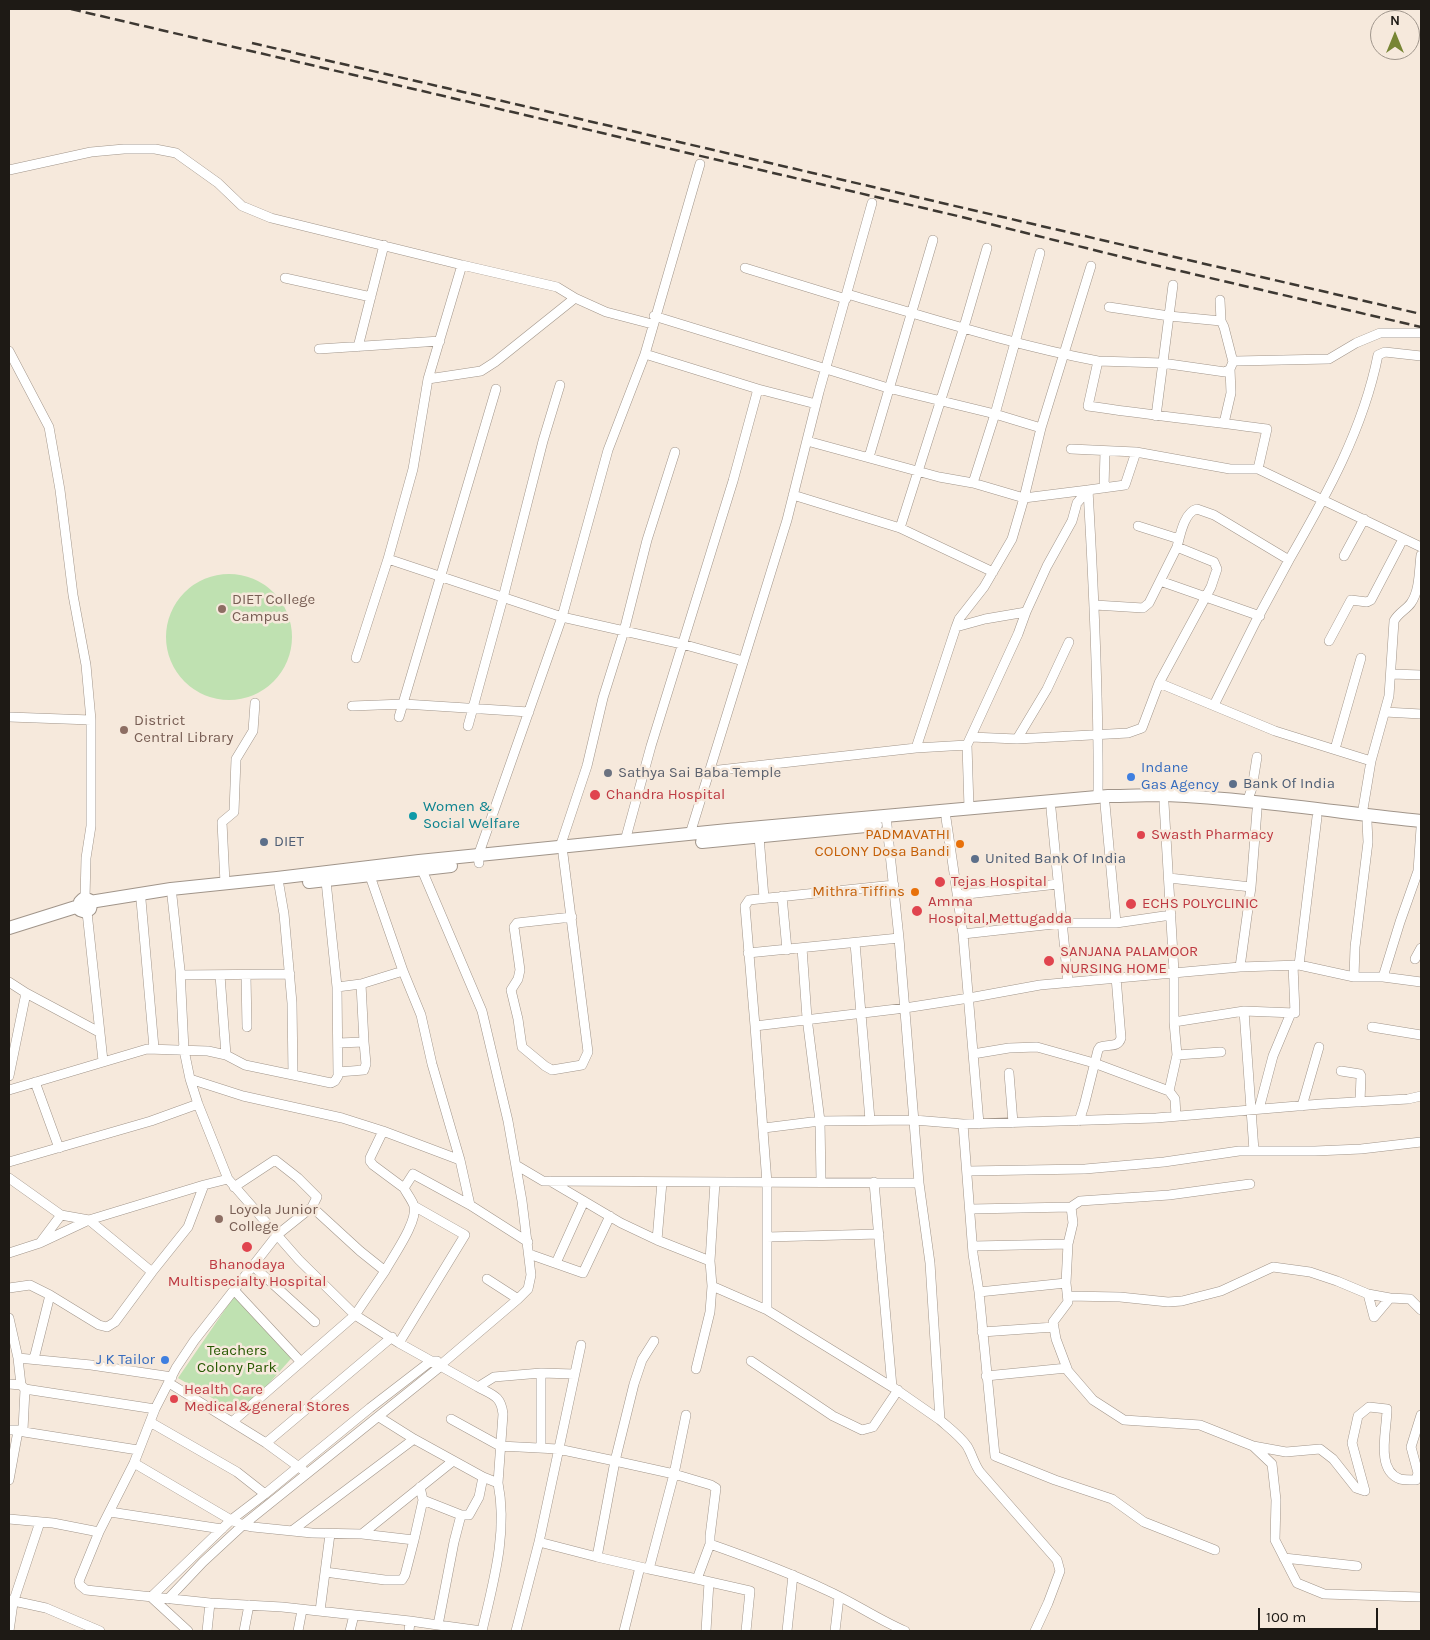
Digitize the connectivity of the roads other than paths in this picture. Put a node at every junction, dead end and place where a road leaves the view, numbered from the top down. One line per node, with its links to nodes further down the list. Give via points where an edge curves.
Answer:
1 (700, 164): 20 (street)
2 (9, 170): 5 (street, via 91,152 155,149 176,153 218,183 242,206 271,218)
3 (872, 203): 14 (street)
4 (933, 240): 18 (street)
5 (384, 245): 8 (street); 13 (street)
6 (987, 248): 22 (street)
7 (1040, 253): 25 (street)
8 (462, 265): 15 (street, via 557,287); 24 (street)
9 (1091, 266): 30 (street)
10 (745, 268): 14 (street)
11 (285, 278): 13 (street)
12 (1173, 285): 19 (street)
13 (371, 297): 26 (street)
14 (847, 297): 18 (street); 35 (street)
15 (575, 298): 20 (street, via 606,312); 36 (street, via 481,371)
16 (1220, 300): 21 (street)
17 (1109, 307): 19 (street)
18 (911, 312): 22 (street); 38 (street)
19 (1169, 316): 21 (street); 33 (street)
20 (653, 320): 29 (street); 35 (street)
21 (1221, 321): 34 (street)
22 (964, 328): 25 (street); 41 (street)
23 (1421, 333): 34 (street, via 1380,333 1322,360 1248,360)
24 (440, 342): 26 (street); 36 (street)
25 (1016, 342): 30 (street); 43 (street)
26 (358, 346): 27 (street)
27 (319, 349)
28 (9, 351): 101 (street, via 49,427 86,665)
29 (644, 354): 40 (street); 79 (street, via 608,450)
30 (1064, 355): 32 (street); 46 (street)
31 (1421, 356): 60 (street, via 1385,352 1378,355 1353,438)
32 (1098, 361): 33 (street); 44 (street, via 1088,406)
33 (1162, 363): 34 (street, via 1225,372); 44 (street)
34 (1231, 365): 45 (street, via 1231,393)
35 (827, 370): 38 (street); 42 (street)
36 (428, 379): 69 (street, via 413,469)
37 (560, 385): 74 (street)
38 (888, 388): 41 (street); 52 (street)
39 (496, 389): 72 (street)
40 (758, 389): 42 (street); 84 (street)
41 (940, 401): 43 (street); 54 (street)
42 (816, 404): 47 (street)
43 (995, 414): 46 (street); 55 (street)
44 (1156, 416): 45 (street)
45 (1224, 423): 53 (street, via 1267,429)
46 (1041, 428): 59 (street)
47 (807, 441): 52 (street); 58 (street)
48 (1071, 449): 49 (street)
49 (1105, 451): 51 (street); 56 (street)
50 (675, 452): 81 (street, via 647,540)
51 (1136, 452): 53 (street, via 1230,469); 56 (street, via 1125,485)
52 (869, 458): 54 (street)
53 (1258, 469): 60 (street)
54 (917, 471): 55 (street); 63 (street)
55 (973, 483): 59 (street)
56 (1104, 488): 57 (street)
57 (1088, 490): 59 (street); 76 (street); 77 (street, via 1077,504)
58 (793, 495): 63 (street); 87 (street)
59 (1024, 498): 71 (street, via 1012,539)
60 (1323, 501): 61 (street); 70 (street)
61 (1364, 520): 64 (street); 68 (street)
62 (1138, 526): 65 (street)
63 (900, 528): 71 (street)
64 (1403, 539): 66 (street); 82 (street, via 1371,600 1351,600)
65 (1178, 543): 70 (street, via 1187,517 1198,509 1214,515); 73 (street); 75 (street, via 1214,562 1212,587)
66 (1421, 547)
67 (1421, 555): 88 (street, via 1415,596 1394,621)
68 (1344, 556)
69 (388, 559): 72 (street); 85 (street)
70 (1289, 560): 78 (street)
71 (993, 572): 80 (street)
72 (441, 576): 74 (street); 92 (street)
73 (1160, 581): 75 (street); 76 (street, via 1149,603 1142,608)
74 (503, 598): 79 (street); 95 (street)
75 (1206, 598): 78 (street); 90 (street)
76 (1095, 606): 103 (street)
77 (1026, 612): 80 (street); 105 (street)
78 (1260, 616): 93 (street)
79 (562, 617): 81 (street); 96 (street)
80 (956, 627): 106 (street)
81 (624, 631): 84 (street); 126 (street)
82 (1329, 641)
83 (1069, 642): 104 (street, via 1047,689)
84 (682, 644): 87 (street); 125 (street)
85 (356, 658)
86 (1361, 658): 107 (street)
87 (743, 661): 110 (street)
88 (1392, 674): 89 (street); 97 (street)
89 (1421, 675)
90 (1159, 683): 93 (street); 103 (street, via 1142,728 1128,733)
91 (255, 703): 132 (street, via 253,731 236,759 234,812 222,822)
92 (404, 704): 94 (street); 95 (street); 100 (street)
93 (1214, 705): 107 (street, via 1275,731)
94 (352, 706)
95 (473, 708): 96 (street); 102 (street)
96 (529, 712): 127 (street)
97 (1385, 712): 98 (street); 109 (street)
98 (1421, 714)
99 (9, 717): 101 (street)
100 (399, 717)
101 (91, 720): 142 (street, via 92,826 86,858)
102 (468, 726)
103 (1099, 734): 104 (street); 111 (street)
104 (1017, 739): 105 (street)
105 (969, 741): 106 (street); 114 (street)
106 (916, 748): 110 (street)
107 (1335, 750): 109 (street)
108 (1256, 757): 112 (street)
109 (1371, 761): 119 (street)
110 (710, 771): 123 (street)
111 (1102, 801): 112 (highway, via 1164,795); 113 (highway); 114 (highway); 115 (highway); 145 (street)
112 (1247, 802): 119 (highway)
113 (1164, 803): 116 (highway); 130 (street)
114 (968, 808): 120 (highway)
115 (1052, 809): 118 (highway); 133 (street)
116 (1257, 810): 117 (highway); 136 (street)
117 (1317, 817): 119 (highway); 157 (street)
118 (946, 818): 120 (highway); 137 (street)
119 (1364, 819): 121 (highway); 122 (highway); 166 (street, via 1368,842)
120 (887, 820): 123 (highway); 124 (highway); 135 (street)
121 (1421, 821)
122 (1421, 828): 165 (street, via 1418,871)
123 (690, 834): 125 (highway)
124 (759, 836): 126 (highway); 140 (street)
125 (625, 841): 126 (highway)
126 (562, 851): 127 (highway); 144 (street)
127 (478, 859): 128 (highway); 132 (highway)
128 (422, 870): 129 (highway); 226 (street, via 482,1010)
129 (370, 876): 131 (highway); 159 (street)
130 (1169, 878): 136 (street); 143 (street)
131 (326, 880): 134 (highway); 172 (street)
132 (224, 883): 142 (highway, via 141,893)
133 (1058, 884): 137 (street); 146 (street)
134 (279, 885): 138 (highway); 161 (street)
135 (894, 885): 139 (street); 150 (street)
136 (1251, 887): 158 (street)
137 (958, 895): 148 (street)
138 (172, 896): 141 (highway); 162 (street)
139 (782, 896): 140 (street); 154 (street)
140 (764, 898): 155 (street, via 749,900 745,906)
141 (141, 900): 142 (highway); 189 (street)
142 (86, 906): 147 (highway); 149 (highway); 184 (street)
143 (1171, 915): 145 (street); 160 (street)
144 (572, 917): 144 (street, via 588,1052 582,1066 552,1070 522,1047 511,990 520,970 514,927 517,923)
145 (1116, 922): 146 (street)
146 (1063, 923): 148 (street); 169 (street)
147 (9, 928)
148 (963, 934): 174 (street)
149 (9, 935)
150 (899, 938): 151 (street); 175 (street)
151 (855, 943): 152 (street); 178 (street)
152 (802, 948): 154 (street); 179 (street)
153 (1421, 948): 156 (street)
154 (787, 950): 155 (street)
155 (748, 954): 181 (street)
156 (1414, 959)
157 (1296, 965): 158 (street); 166 (street); 177 (street, via 1295,1013)
158 (1240, 967): 160 (street)
159 (403, 971): 171 (street); 224 (street, via 421,1015)
160 (1174, 972): 167 (street); 180 (street)
161 (290, 974): 164 (street); 200 (street)
162 (181, 975): 163 (street); 190 (street)
163 (220, 975): 164 (street); 193 (street)
164 (246, 976): 182 (street)
165 (1383, 976): 166 (street); 170 (street)
166 (1354, 977)
167 (1116, 978): 169 (street); 196 (street, via 1120,1042 1100,1047)
168 (9, 982): 173 (street)
169 (1068, 982): 174 (street)
170 (1421, 982)
171 (361, 984): 172 (street); 186 (street)
172 (337, 987): 187 (street)
173 (26, 994): 184 (street); 201 (street)
174 (969, 998): 175 (street); 192 (street)
175 (905, 1008): 178 (street); 213 (street)
176 (1244, 1011): 177 (street); 180 (street); 210 (street)
177 (1291, 1013): 210 (street)
178 (861, 1014): 179 (street); 212 (street)
179 (807, 1018): 181 (street); 215 (street)
180 (1174, 1022): 194 (street)
181 (755, 1026): 219 (street)
182 (247, 1027)
183 (1372, 1027): 185 (street)
184 (99, 1032): 195 (street)
185 (1421, 1035)
186 (364, 1042): 187 (street); 198 (street, via 364,1070)
187 (338, 1043): 198 (street)
188 (1319, 1047): 209 (street)
189 (154, 1048): 190 (street); 195 (street)
190 (184, 1050): 193 (street); 202 (street)
191 (1220, 1052): 194 (street)
192 (974, 1054): 196 (street, via 1028,1046); 218 (street)
193 (226, 1055): 200 (street, via 245,1065)
194 (1177, 1055): 205 (street)
195 (103, 1061): 203 (street)
196 (1094, 1063): 205 (street); 214 (street)
197 (1341, 1071): 207 (street, via 1360,1074)
198 (338, 1072): 200 (street, via 335,1081 330,1083)
199 (1009, 1073): 216 (street)
200 (293, 1075)
201 (9, 1076)
202 (190, 1080): 208 (street); 220 (street)
203 (35, 1082): 204 (street); 222 (street)
204 (9, 1090)
205 (1169, 1091): 211 (street, via 1175,1099)
206 (1421, 1096): 207 (street)
207 (1360, 1102): 209 (street)
208 (198, 1104): 222 (street); 229 (street)
209 (1302, 1106): 210 (street)
210 (1255, 1110): 211 (street); 223 (street)
211 (1176, 1116): 214 (street)
212 (870, 1120): 213 (street); 215 (street)
213 (914, 1120): 217 (street); 236 (street)
214 (1079, 1120): 216 (street)
215 (820, 1121): 219 (street); 231 (street)
216 (1013, 1123): 218 (street)
217 (963, 1124): 218 (street); 227 (street)
218 (980, 1124)
219 (764, 1128): 234 (street)
220 (383, 1131): 224 (street); 240 (street, via 370,1161)
221 (1421, 1142): 223 (street, via 1315,1152)
222 (59, 1148): 225 (street)
223 (1254, 1151): 227 (street, via 1085,1168)
224 (460, 1160): 242 (street)
225 (9, 1162)
226 (516, 1165): 230 (street, via 544,1181); 254 (street)
227 (968, 1171): 246 (street)
228 (9, 1178): 247 (street)
229 (228, 1179): 238 (street); 239 (street)
230 (550, 1181): 232 (street); 241 (street)
231 (821, 1181): 234 (street); 235 (street)
232 (662, 1182): 233 (street); 253 (street)
233 (715, 1182): 234 (street); 260 (street)
234 (767, 1182): 252 (street)
235 (874, 1182): 236 (street); 250 (street)
236 (919, 1183): 307 (street, via 930,1263)
237 (1250, 1184): 245 (street, via 1169,1195 1080,1201)
238 (204, 1185): 249 (street); 264 (street, via 188,1227)
239 (234, 1187): 244 (street, via 275,1160 317,1197); 251 (street)
240 (404, 1188): 242 (street, via 413,1174); 243 (street)
241 (584, 1201): 248 (street); 261 (street)
242 (470, 1205): 254 (street)
243 (414, 1206): 263 (street, via 409,1229); 283 (street, via 465,1236)
244 (312, 1207): 251 (street); 263 (street)
245 (1072, 1207): 246 (street); 256 (street, via 1073,1223)
246 (971, 1209): 257 (street)
247 (61, 1215): 249 (street); 255 (street)
248 (610, 1216): 253 (street); 261 (street, via 583,1273)
249 (90, 1220): 255 (street); 264 (street)
250 (879, 1234): 252 (street); 301 (street)
251 (277, 1235): 262 (street); 278 (street)
252 (767, 1237): 276 (street)
253 (657, 1240): 260 (street)
254 (528, 1242): 259 (street)
255 (40, 1243): 258 (street)
256 (1068, 1244): 257 (street); 266 (street)
257 (973, 1246): 270 (street)
258 (9, 1253)
259 (529, 1254): 261 (street); 275 (street, via 528,1289)
260 (710, 1261): 267 (street)
261 (556, 1263)
262 (253, 1266): 269 (street); 280 (street)
263 (385, 1271): 278 (street)
264 (152, 1272): 272 (street, via 115,1322 107,1326 99,1326)
265 (487, 1280): 275 (street)
266 (1066, 1283): 270 (street); 273 (street)
267 (712, 1286): 276 (street); 293 (street, via 710,1312)
268 (9, 1288): 272 (street, via 30,1284)
269 (234, 1290): 288 (street); 297 (street, via 194,1341)
270 (979, 1292): 282 (street)
271 (1368, 1294): 273 (street, via 1310,1272 1274,1267 1221,1291 1182,1301); 274 (street); 274 (street, via 1374,1317)
272 (50, 1295): 287 (street)
273 (1068, 1296): 281 (street, via 1068,1302 1053,1322)
274 (1390, 1298): 277 (street, via 1410,1299)
275 (518, 1299): 291 (street)
276 (767, 1310): 301 (street)
277 (1421, 1310)
278 (355, 1314): 283 (street); 288 (street)
279 (9, 1318): 286 (street)
280 (315, 1322)
281 (1054, 1327): 282 (street); 292 (street)
282 (982, 1332): 296 (street)
283 (395, 1340): 289 (street); 312 (street)
284 (654, 1342): 319 (street, via 642,1360)
285 (581, 1345): 295 (street)
286 (18, 1358): 287 (street); 299 (street)
287 (34, 1359): 297 (street)
288 (300, 1361): 309 (street)
289 (431, 1361): 291 (street); 321 (street)
290 (751, 1361): 301 (street, via 833,1416 862,1430 873,1427)
291 (442, 1364): 300 (street); 305 (street)
292 (1067, 1368): 296 (street); 314 (street, via 1093,1400 1124,1420 1200,1425)
293 (696, 1369)
294 (541, 1372): 295 (street); 300 (street, via 494,1377); 315 (street)
295 (574, 1374): 316 (street)
296 (986, 1376): 346 (street, via 995,1456 1112,1499 1144,1522)
297 (170, 1380): 302 (street); 309 (street)
298 (9, 1384): 299 (street)
299 (23, 1387): 302 (street); 310 (street, via 23,1430)
300 (478, 1387): 313 (street, via 502,1403)
301 (895, 1389): 307 (street)
302 (155, 1410): 308 (street)
303 (686, 1415): 324 (street)
304 (1421, 1415): 327 (street, via 1411,1447)
305 (379, 1417): 311 (street); 323 (street)
306 (451, 1419): 313 (street)
307 (940, 1420): 386 (street, via 962,1440 980,1472 1057,1560 1060,1571)
308 (150, 1422): 317 (street); 330 (street, via 237,1472)
309 (232, 1422): 312 (street)
310 (13, 1430): 317 (street); 322 (street)
311 (414, 1439): 318 (street); 339 (street)
312 (266, 1443): 321 (street)
313 (500, 1446): 315 (street); 328 (street)
314 (1253, 1446): 327 (street, via 1286,1452 1320,1449 1333,1459 1356,1488 1365,1491 1352,1443 1358,1416 1369,1407 1387,1409 1383,1452 1387,1470 1400,1479); 348 (street, via 1272,1464 1276,1500 1275,1540)
315 (541, 1448): 316 (street)
316 (558, 1449): 319 (street); 344 (street)
317 (138, 1450): 320 (street)
318 (453, 1461): 325 (street); 329 (street)
319 (615, 1461): 324 (street); 347 (street)
320 (134, 1463): 332 (street); 335 (street)
321 (298, 1467): 323 (street); 330 (street)
322 (10, 1468): 326 (street)
323 (309, 1474): 337 (street)
324 (674, 1474): 345 (street, via 716,1488); 352 (street)
325 (483, 1477): 328 (street); 333 (street, via 479,1497 469,1515)
326 (9, 1480)
327 (1419, 1480)
328 (498, 1483): 378 (street, via 502,1504 499,1555)
329 (420, 1487): 331 (street); 342 (street)
330 (265, 1494): 335 (street)
331 (423, 1500): 333 (street); 343 (street)
332 (110, 1512): 338 (street); 340 (street)
333 (461, 1515): 368 (street)
334 (9, 1519): 336 (street)
335 (231, 1520): 337 (street); 338 (street)
336 (40, 1522): 340 (street); 361 (street)
337 (243, 1525): 339 (street); 350 (street)
338 (222, 1529): 349 (street)
339 (293, 1530): 341 (street)
340 (99, 1532): 357 (street, via 80,1585 86,1590)
341 (330, 1534): 342 (street); 353 (street)
342 (362, 1534): 343 (street)
343 (414, 1540): 353 (street, via 402,1580)
344 (538, 1542): 347 (street); 379 (street)
345 (710, 1544): 354 (street); 355 (street)
346 (1216, 1550)
347 (597, 1556): 352 (street)
348 (1284, 1558): 351 (street); 358 (street, via 1296,1583 1324,1594)
349 (188, 1560): 350 (street); 357 (street)
350 (203, 1562): 360 (street)
351 (1357, 1566)
352 (645, 1568): 355 (street); 380 (street)
353 (326, 1572): 365 (street)
354 (794, 1575): 359 (street); 383 (street)
355 (697, 1579): 356 (street)
356 (710, 1582): 381 (street); 382 (street, via 750,1591)
357 (152, 1597): 360 (street); 372 (street)
358 (1421, 1597)
359 (839, 1598): 384 (street); 385 (street)
360 (168, 1599): 362 (street)
361 (11, 1601): 370 (street); 371 (street, via 46,1608)
362 (210, 1603): 363 (street); 373 (street)
363 (249, 1605): 364 (street); 374 (street)
364 (302, 1610): 365 (street); 375 (street)
365 (320, 1612): 366 (street)
366 (354, 1615): 367 (street); 376 (street)
367 (410, 1621): 368 (street); 377 (street)
368 (438, 1625): 369 (street)
369 (462, 1630): 378 (street)
370 (9, 1631)
371 (100, 1631)
372 (188, 1631)
373 (207, 1631)
374 (244, 1631)
375 (298, 1631)
376 (350, 1631)
377 (408, 1631)
378 (482, 1631)
379 (516, 1631)
380 (624, 1631)
381 (706, 1631)
382 (746, 1631)
383 (787, 1631)
384 (835, 1631)
385 (904, 1631)
386 (1034, 1631)

